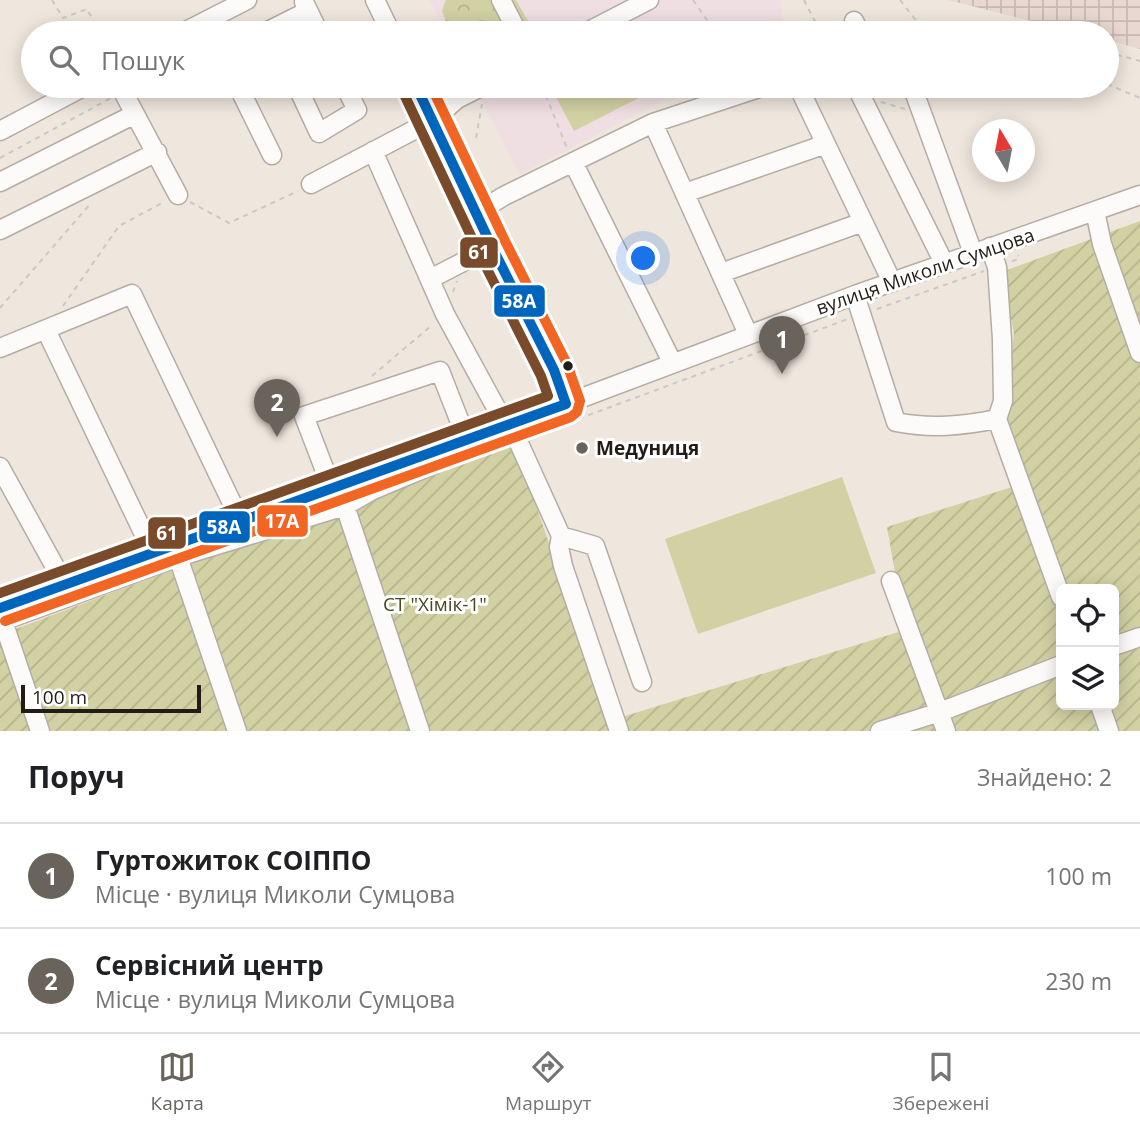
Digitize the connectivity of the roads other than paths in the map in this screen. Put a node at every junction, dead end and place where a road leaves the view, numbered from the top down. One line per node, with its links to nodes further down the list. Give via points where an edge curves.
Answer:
1 (247, 0): 6 (street)
2 (375, 0): 9 (street)
3 (501, 0): 10 (street)
4 (649, 0): 11 (street)
5 (306, 5): 7 (street); 8 (street)
6 (217, 21)
7 (283, 21)
8 (313, 21)
9 (385, 21)
10 (512, 21)
11 (608, 21)
12 (62, 98): 26 (street)
13 (127, 98): 23 (street)
14 (244, 98): 30 (street)
15 (303, 98): 16 (street, via 319,133 356,110)
16 (350, 98)
17 (422, 98): 24 (street)
18 (461, 98): 24 (street)
19 (729, 98): 25 (street)
20 (804, 98): 27 (street)
21 (862, 98): 43 (street)
22 (917, 98): 42 (street)
23 (135, 114): 29 (street); 32 (street)
24 (433, 120): 28 (street); 38 (street)
25 (653, 123): 31 (street); 34 (street)
26 (0, 131)
27 (826, 144): 34 (street); 39 (street)
28 (373, 151): 33 (street); 45 (street)
29 (157, 152): 35 (street); 40 (street)
30 (272, 155)
31 (573, 162): 38 (street); 52 (street)
32 (0, 182)
33 (311, 184)
34 (685, 193): 44 (street)
35 (178, 195)
36 (1140, 195): 37 (street, вулиця Миколи Сумцова)
37 (1096, 211): 42 (street, вулиця Миколи Сумцова); 51 (street, via 1102,244)
38 (476, 213): 41 (street)
39 (863, 222): 44 (street); 46 (street)
40 (0, 230)
41 (492, 247): 45 (street); 53 (street, via 554,370)
42 (981, 250): 43 (street, вулиця Миколи Сумцова); 54 (street, via 997,267 1003,401)
43 (944, 263): 46 (street, вулиця Миколи Сумцова)
44 (721, 273): 49 (street)
45 (430, 279): 55 (street, via 445,314)
46 (892, 282): 47 (street, вулиця Миколи Сумцова)
47 (855, 295): 49 (street, вулиця Миколи Сумцова); 54 (street, via 896,422 954,427)
48 (46, 330): 50 (street); 61 (street, via 132,294); 63 (street)
49 (748, 334): 52 (street, вулиця Миколи Сумцова)
50 (0, 348)
51 (1140, 353)
52 (672, 362): 53 (street, вулиця Миколи Сумцова)
53 (566, 404): 55 (street, вулиця Миколи Сумцова)
54 (997, 419): 66 (street)
55 (514, 431): 56 (street, вулиця Миколи Сумцова); 60 (street, via 373,489); 62 (street)
56 (467, 440): 58 (street, вулиця Миколи Сумцова); 59 (street, via 440,371 304,416)
57 (0, 467): 67 (street)
58 (356, 481): 59 (street, вулиця Миколи Сумцова); 60 (street)
59 (332, 489): 61 (street, вулиця Миколи Сумцова)
60 (345, 506): 64 (street); 77 (street)
61 (241, 522): 63 (street, вулиця Миколи Сумцова)
62 (561, 536): 72 (street, via 594,547); 78 (street, via 563,566)
63 (153, 553): 67 (street, вулиця Миколи Сумцова)
64 (178, 557): 68 (street); 76 (street)
65 (891, 581): 74 (street)
66 (1056, 584)
67 (65, 585): 68 (street, вулиця Миколи Сумцова)
68 (1, 617): 75 (street)
69 (1140, 637): 70 (street)
70 (1119, 644)
71 (1056, 667): 74 (street)
72 (642, 682)
73 (1102, 710): 81 (street)
74 (940, 712): 79 (street); 80 (street)
75 (40, 731)
76 (237, 731)
77 (420, 731)
78 (619, 731)
79 (880, 731)
80 (946, 731)
81 (1109, 731)

